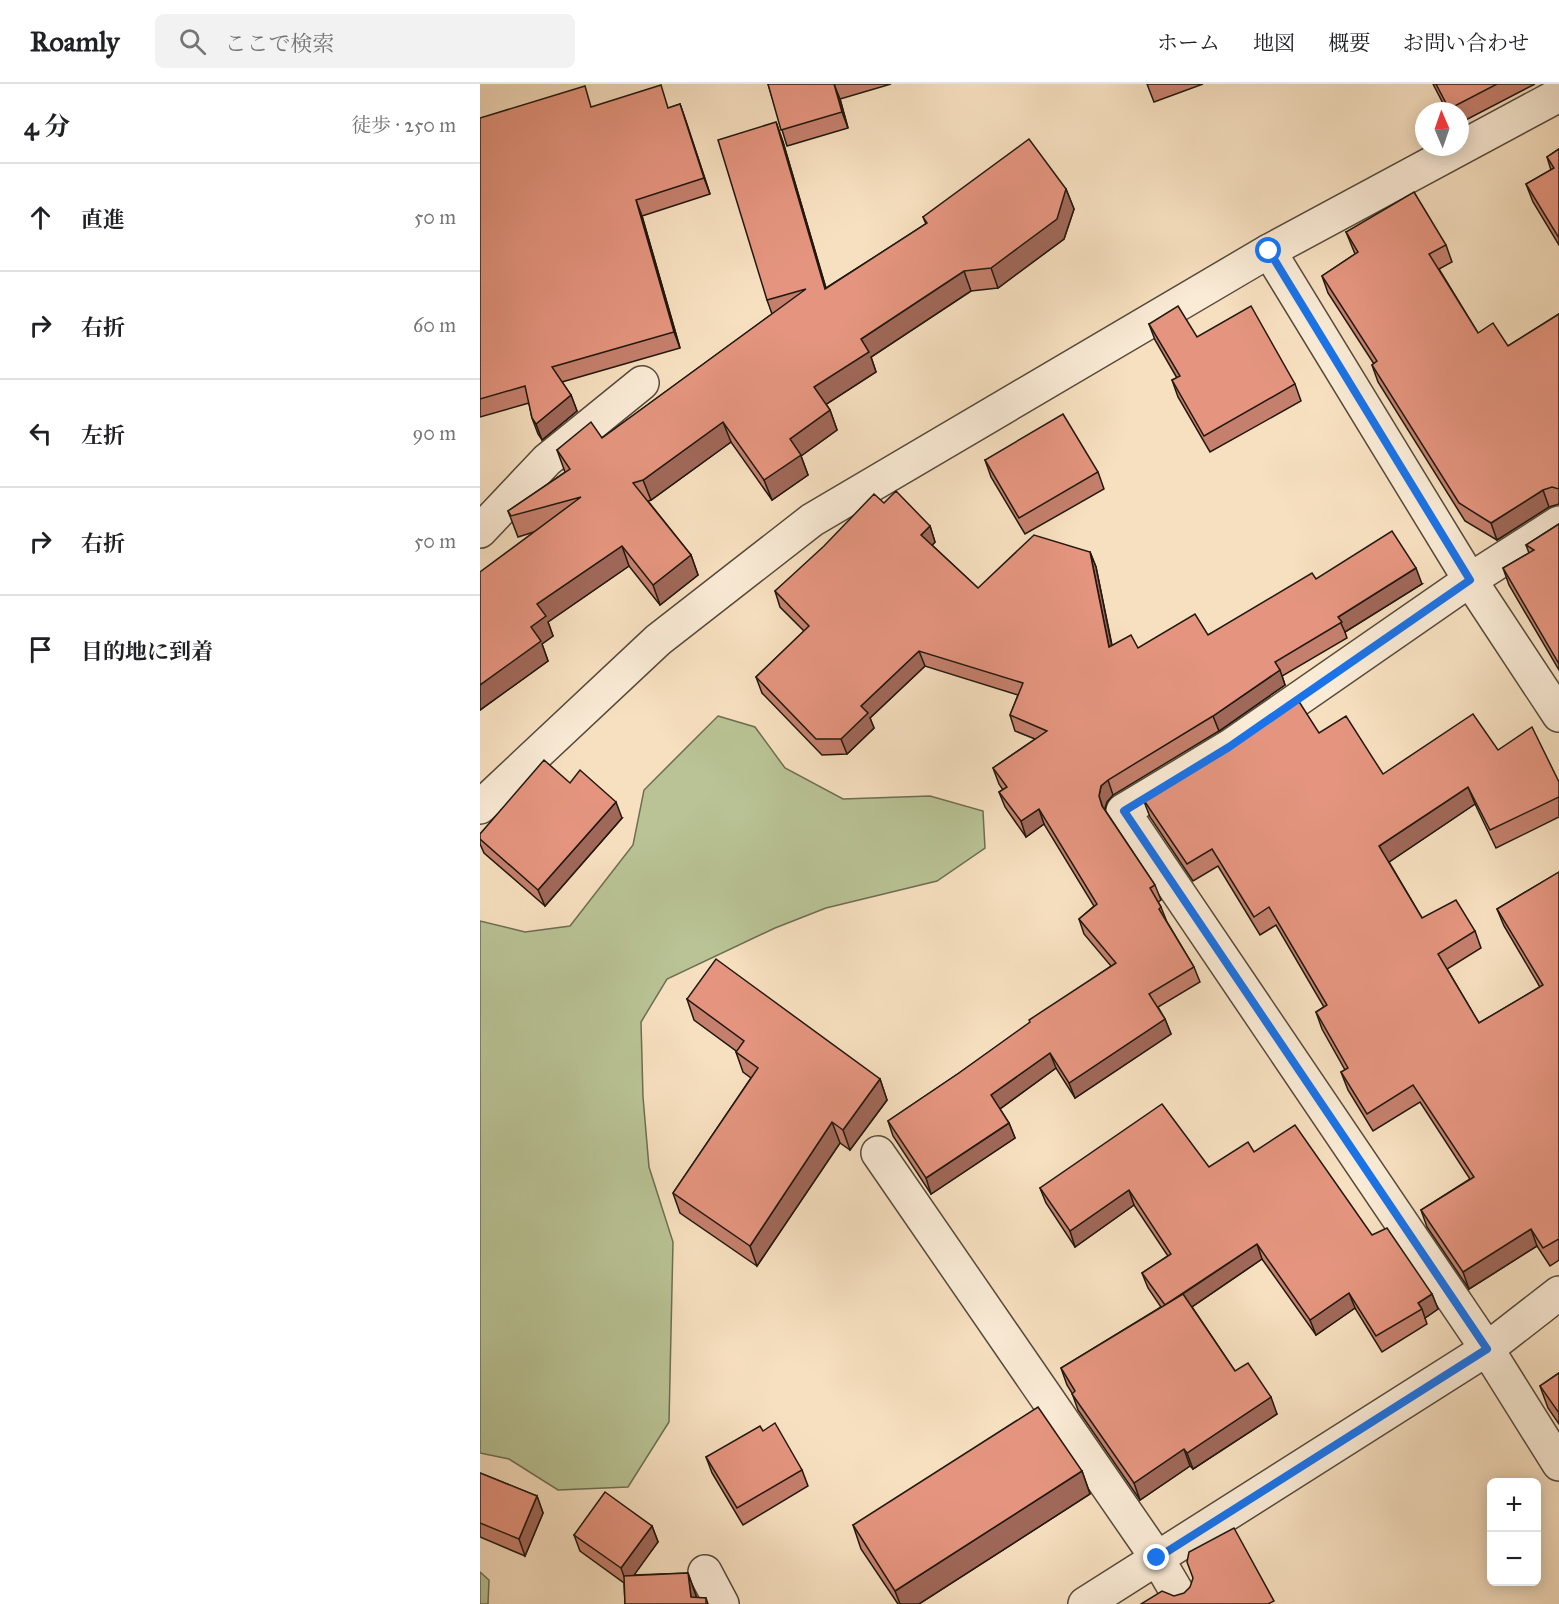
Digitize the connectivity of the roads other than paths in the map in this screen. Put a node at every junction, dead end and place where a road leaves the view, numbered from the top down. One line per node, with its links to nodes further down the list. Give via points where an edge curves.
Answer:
1 (1559, 95): 2 (street)
2 (1269, 251): 6 (street); 8 (street, via 812,520 658,640)
3 (642, 383): 5 (street, via 547,460)
4 (1559, 523): 6 (street)
5 (480, 531)
6 (1470, 580): 7 (street); 11 (street, via 1229,747 1124,811)
7 (1559, 715)
8 (480, 807)
9 (878, 1153): 13 (street)
10 (1559, 1293): 11 (street)
11 (1487, 1349): 12 (street); 13 (street)
12 (1559, 1464)
13 (1157, 1558): 16 (street); 17 (street)
14 (705, 1572): 15 (street)
15 (722, 1604)
16 (1085, 1604)
17 (1184, 1604)

